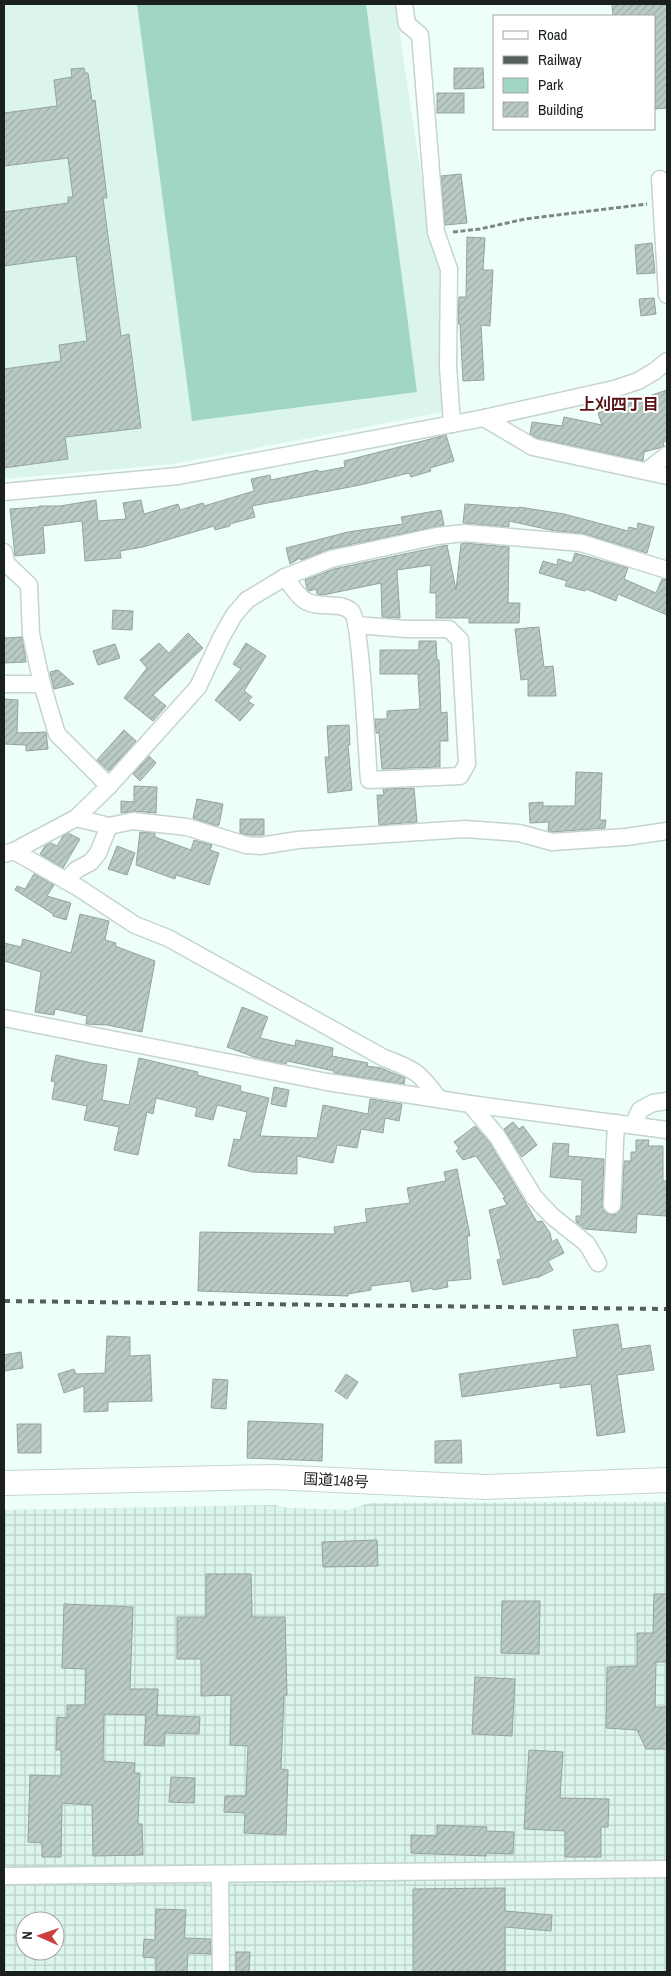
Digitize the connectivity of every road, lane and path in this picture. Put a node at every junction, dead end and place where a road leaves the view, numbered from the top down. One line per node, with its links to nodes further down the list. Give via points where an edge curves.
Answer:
1 (404, 4): 4 (street, via 408,24 420,35)
2 (660, 179): 3 (street)
3 (660, 202): 4 (path); 5 (street)
4 (437, 234): 8 (street, via 450,269 448,366)
5 (667, 295)
6 (667, 362): 7 (street, via 638,380 614,389)
7 (484, 418): 8 (street); 10 (street, via 533,446)
8 (452, 424): 12 (street, via 178,476)
9 (667, 454): 10 (street)
10 (648, 471): 11 (street)
11 (667, 476)
12 (4, 492)
13 (4, 552): 18 (street, via 6,563 29,585 31,634)
14 (667, 570): 15 (street, via 581,544 466,533 437,536 331,559)
15 (285, 577): 16 (street, via 304,600 320,606 344,606 353,613); 19 (street, via 247,600 234,615 198,687)
16 (356, 625): 16 (street, via 369,780 460,776 467,764 460,640 449,629)
17 (4, 684): 18 (street)
18 (42, 684): 19 (street, via 57,734)
19 (109, 786): 20 (street)
20 (76, 818): 21 (street); 23 (street)
21 (109, 826): 22 (street, via 133,821 187,827 246,845 260,846 298,840 465,829 519,832 552,842); 24 (street, via 91,862 76,870)
22 (667, 832)
23 (9, 853): 24 (street)
24 (66, 881): 26 (street, via 135,925 168,938 384,1058 409,1067 422,1076)
25 (4, 1018): 26 (street, via 328,1082)
26 (439, 1100): 28 (street)
27 (667, 1101): 30 (street, via 654,1102 640,1110)
28 (470, 1104): 29 (street); 33 (street, via 497,1136 534,1197 587,1244)
29 (616, 1123): 30 (street); 32 (street)
30 (633, 1125): 31 (street)
31 (667, 1130)
32 (612, 1205)
33 (598, 1263)
34 (667, 1480): 35 (highway, 国道148号, via 486,1486 271,1477)
35 (4, 1483)
36 (667, 1869): 37 (street)
37 (220, 1874): 38 (street); 39 (street)
38 (4, 1876)
39 (222, 1972)

